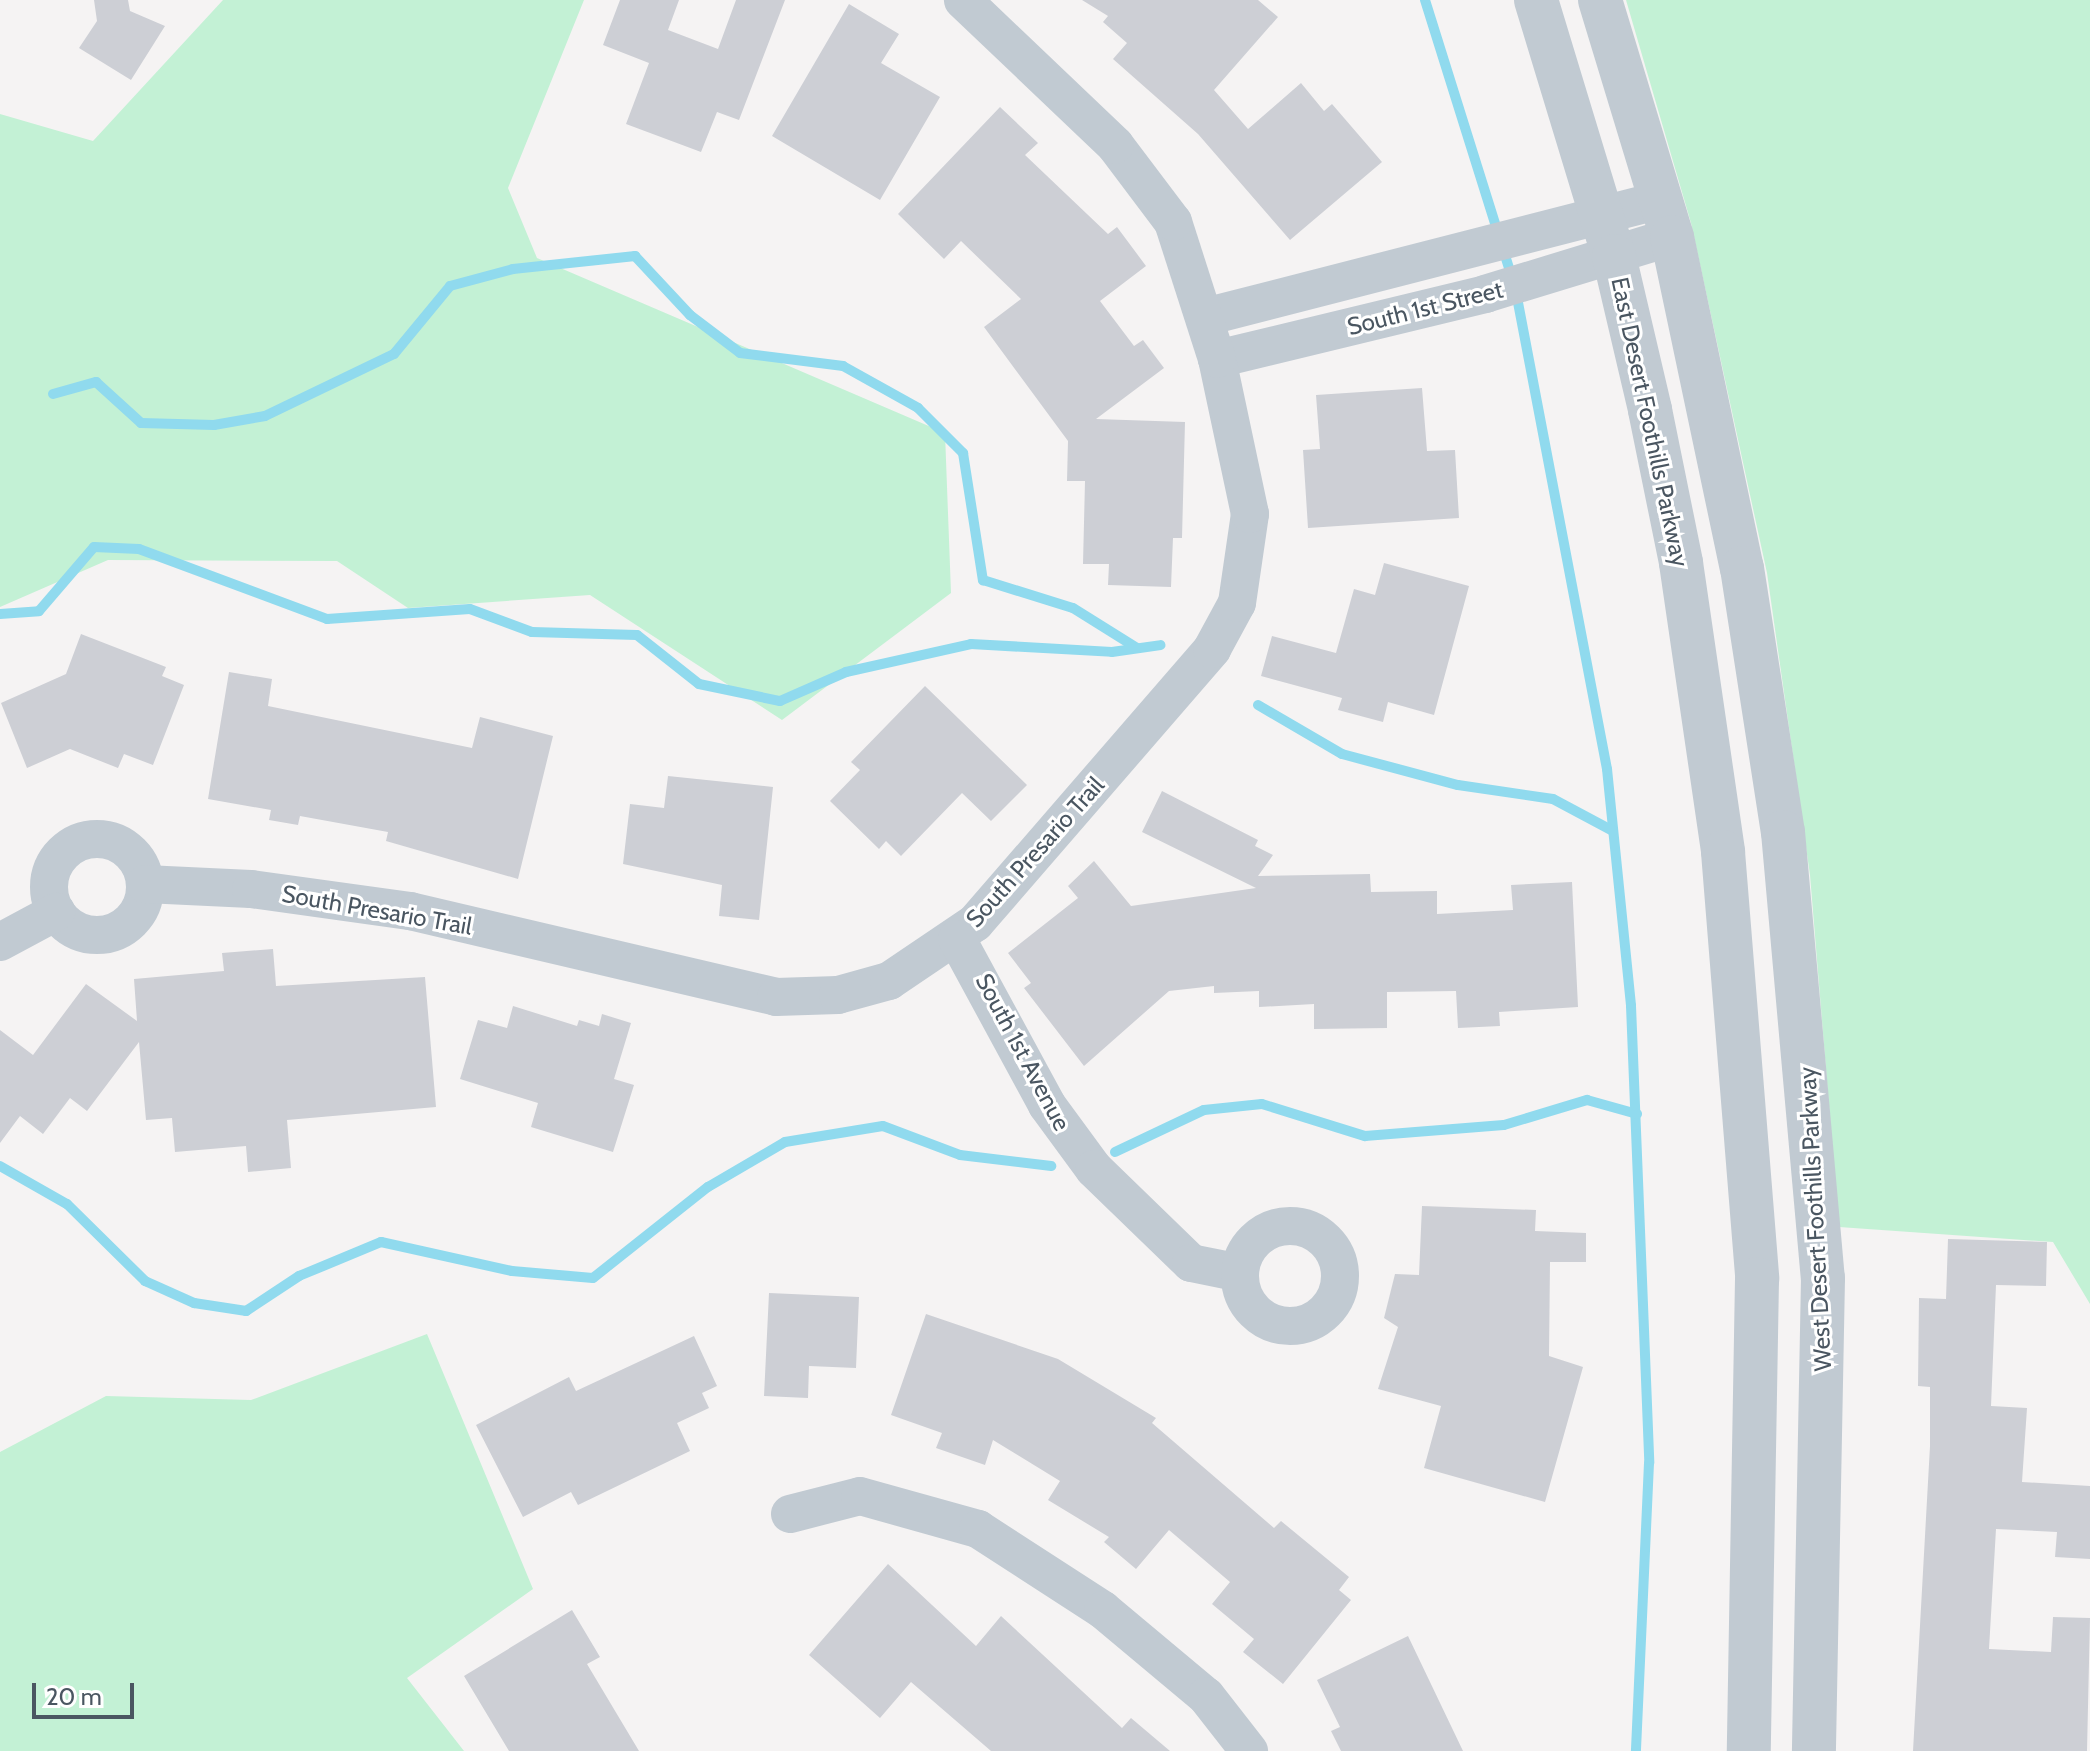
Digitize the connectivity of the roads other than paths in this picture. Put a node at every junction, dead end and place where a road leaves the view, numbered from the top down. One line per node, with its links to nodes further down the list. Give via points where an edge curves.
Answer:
1 (963, 0): 7 (street, via 1039,65 1149,185 1173,222)
2 (1536, 0): 4 (street, East Desert Foothills Parkway)
3 (1600, 0): 5 (street)
4 (1602, 214): 5 (street, South 1st Street); 6 (street, East Desert Foothills Parkway); 7 (street, South 1st Street)
5 (1667, 218): 6 (street, South 1st Street); 17 (street, West Desert Foothills Parkway, via 1742,568 1783,832 1823,1278)
6 (1614, 256): 8 (street, South 1st Street, via 1485,294); 16 (street, East Desert Foothills Parkway, via 1681,563 1723,852 1757,1279)
7 (1205, 317): 8 (street)
8 (1217, 359): 11 (street, South Presario Trail, via 1250,514 1237,603 1203,660)
9 (145, 884): 10 (street, via 136,914 111,933 80,932); 10 (street, via 124,847 82,842 52,871); 11 (street, South Presario Trail, via 251,889 410,911 776,997 838,995 889,981)
10 (56, 912): 12 (street)
11 (957, 939): 13 (street, South 1st Avenue, via 1047,1105 1094,1169 1191,1263)
12 (0, 942)
13 (1240, 1273)
14 (790, 1514): 15 (street, via 860,1496 978,1529 1103,1610 1206,1696)
15 (1249, 1751)
16 (1749, 1751)
17 (1814, 1751)

